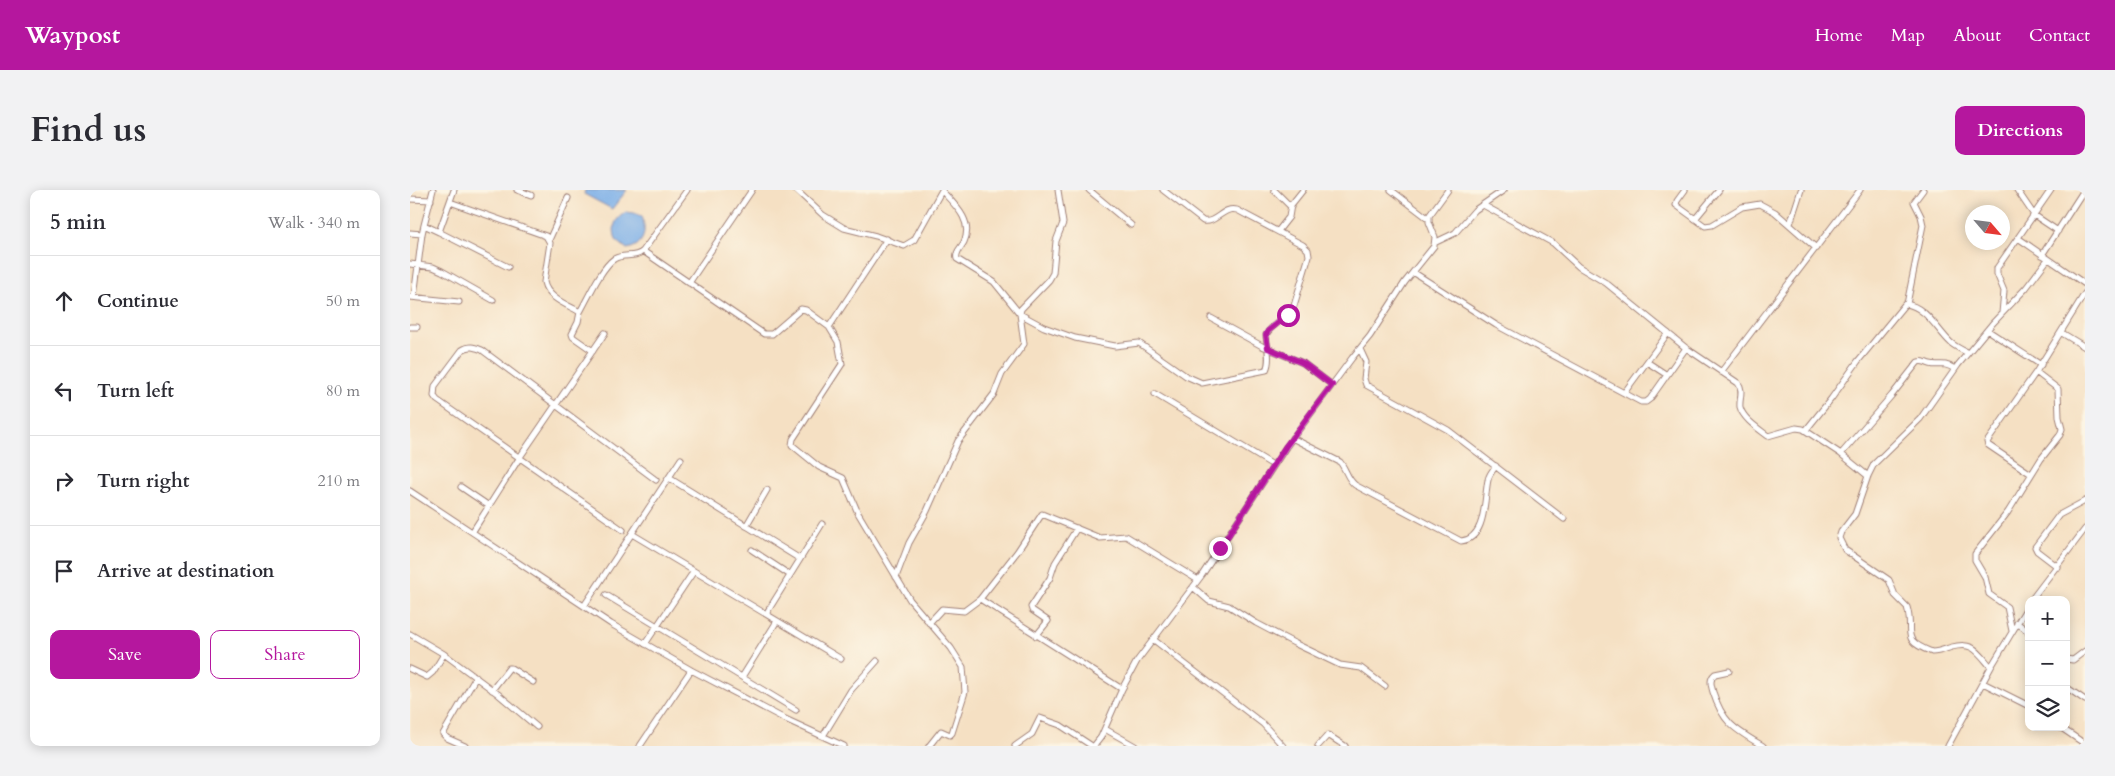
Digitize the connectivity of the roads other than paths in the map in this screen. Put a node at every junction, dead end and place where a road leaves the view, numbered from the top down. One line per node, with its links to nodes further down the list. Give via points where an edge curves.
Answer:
1 (433, 190): 27 (street)
2 (454, 190): 28 (street)
3 (517, 190): 24 (street)
4 (687, 190): 47 (street)
5 (752, 190): 54 (street)
6 (796, 190): 43 (street, via 812,207 848,230)
7 (942, 190): 43 (street, via 911,244 904,246); 62 (street, via 966,220 966,238 956,254 957,259 994,282)
8 (1058, 190): 62 (street, via 1063,223 1056,242 1053,273 1023,306)
9 (1089, 190): 36 (street)
10 (1163, 190): 37 (street, via 1203,221 1209,222 1224,211 1234,209)
11 (1274, 190): 30 (street)
12 (1303, 190): 30 (street)
13 (1392, 190): 32 (street)
14 (1448, 190): 32 (street)
15 (1504, 190): 29 (street)
16 (1685, 190): 33 (street, via 1676,205)
17 (1719, 190): 33 (street)
18 (1801, 190): 35 (street)
19 (1860, 190): 46 (street)
20 (1923, 190): 60 (street, via 1914,202 1923,225)
21 (2017, 190): 31 (street)
22 (2051, 190): 31 (street)
23 (2081, 192): 38 (street)
24 (531, 195)
25 (568, 198): 44 (street)
26 (410, 199): 27 (street)
27 (430, 200): 34 (street)
28 (450, 202): 39 (street); 44 (street, via 543,234)
29 (1483, 205): 45 (street, via 1455,233); 70 (street, via 1553,244)
30 (1291, 207): 37 (street)
31 (2034, 215): 38 (street); 42 (street)
32 (1429, 219): 45 (street)
33 (1695, 219): 35 (street, via 1709,226 1742,207 1756,204 1769,208)
34 (424, 224): 39 (street); 41 (street)
35 (1790, 224): 46 (street)
36 (1131, 225)
37 (1278, 231): 73 (street, via 1307,248 1309,256 1293,309 1266,335)
38 (2058, 231): 48 (street)
39 (438, 232): 52 (street)
40 (410, 233): 41 (street)
41 (422, 234): 51 (street)
42 (2018, 238): 48 (street); 63 (street, via 1996,270 2004,291)
43 (887, 239): 67 (street)
44 (548, 240): 61 (street, via 545,287 550,294)
45 (1436, 242): 53 (street)
46 (1816, 248): 81 (street)
47 (643, 251): 54 (street); 61 (street, via 632,257 621,256 608,265)
48 (2042, 255): 49 (street)
49 (2048, 259): 55 (street); 63 (street)
50 (410, 264): 51 (street)
51 (418, 265): 57 (street); 58 (street, via 442,271)
52 (508, 267)
53 (1413, 272): 75 (street); 85 (street, via 1496,325)
54 (689, 283): 67 (street, via 767,336 801,309)
55 (2085, 284)
56 (2085, 292): 71 (street)
57 (412, 297): 59 (street)
58 (492, 300)
59 (459, 302)
60 (1907, 304): 77 (street, via 1929,318 1950,342); 88 (street, via 1858,361)
61 (580, 312): 76 (street, via 572,337)
62 (1020, 314): 73 (street, via 1075,338 1119,347 1139,343 1186,376 1202,383 1266,370); 117 (street, via 1024,344 1002,374 994,394 953,450)
63 (2002, 314): 68 (street)
64 (1211, 318): 73 (street)
65 (410, 327): 66 (street)
66 (417, 327)
67 (830, 328): 117 (street, via 838,342 842,364 792,445 819,467 843,478 858,513)
68 (1987, 330): 77 (street); 79 (street)
69 (605, 333): 76 (street)
70 (1668, 333): 74 (street); 78 (street)
71 (2062, 333): 72 (street); 79 (street)
72 (2085, 347)
73 (1268, 348): 84 (street, via 1303,363)
74 (1686, 348): 81 (street); 83 (street)
75 (1360, 349): 84 (street); 94 (street, via 1366,362 1366,385 1448,430)
76 (593, 351): 87 (street)
77 (1968, 353): 80 (street)
78 (1647, 362): 83 (street); 85 (street)
79 (2041, 365): 82 (street)
80 (1955, 369): 90 (street, via 1944,364 1918,362); 96 (street, via 1920,420 1880,457)
81 (1721, 372): 88 (street, via 1741,386 1741,410 1768,436 1796,428)
82 (2036, 372): 95 (street, via 2058,389 2062,429); 95 (street, via 1987,442)
83 (1668, 375): 85 (street, via 1646,402)
84 (1332, 385): 89 (street)
85 (1624, 393)
86 (1155, 394): 93 (street)
87 (556, 406): 91 (street); 91 (street, via 473,346 462,350 435,386 437,400); 98 (street)
88 (1806, 430): 90 (street)
89 (1292, 438): 93 (street); 94 (street, via 1340,462 1355,485 1461,541 1471,537 1483,518 1488,481)
90 (1841, 454): 96 (street)
91 (520, 457): 103 (street); 109 (street)
92 (681, 459): 97 (street)
93 (1273, 465): 118 (street)
94 (1496, 466): 104 (street)
95 (2031, 474): 131 (street, via 2008,512 1975,554 1989,594 2006,604)
96 (1868, 476): 141 (street, via 1855,514 1840,535 1841,545 1853,557 1889,580 1895,595 1907,606 1913,643 1932,652 1960,644 1969,645)
97 (669, 478): 106 (street); 111 (street)
98 (656, 480)
99 (461, 487): 103 (street)
100 (768, 490): 106 (street)
101 (411, 494): 110 (street)
102 (2085, 501): 114 (street, via 2058,515 2036,547)
103 (489, 506): 110 (street)
104 (1564, 519)
105 (822, 524): 113 (street)
106 (746, 526): 113 (street)
107 (1077, 528): 118 (street, via 1100,538 1126,536); 122 (street, via 1040,514 1017,552); 133 (street, via 1031,607 1048,621)
108 (2085, 529): 114 (street)
109 (623, 530)
110 (472, 531): 123 (street)
111 (632, 534): 115 (street); 123 (street)
112 (752, 550): 116 (street)
113 (800, 559): 116 (street)
114 (2058, 567): 121 (street)
115 (694, 571): 125 (street); 129 (street)
116 (790, 575): 125 (street)
117 (896, 577): 127 (street)
118 (1198, 580): 119 (street)
119 (1193, 587): 134 (street); 149 (street, via 1209,601 1229,606 1270,631 1340,665 1359,667)
120 (606, 596): 129 (street)
121 (2035, 596)
122 (980, 600): 127 (street, via 962,612 942,609); 133 (street)
123 (584, 606): 135 (street)
124 (2025, 610): 128 (street)
125 (766, 614): 126 (street)
126 (777, 621): 138 (street); 145 (street)
127 (929, 623): 164 (street, via 956,655 963,667 966,685 952,734 941,730)
128 (2017, 623): 130 (street); 131 (street)
129 (656, 627): 135 (street); 145 (street)
130 (2025, 629)
131 (2012, 631): 141 (street)
132 (410, 634): 137 (street)
133 (1036, 636): 150 (street)
134 (1154, 640): 150 (street, via 1137,661); 168 (street, via 1263,724)
135 (645, 644): 143 (street)
136 (2085, 651): 139 (street)
137 (444, 654): 142 (street, via 427,678); 146 (street)
138 (840, 659)
139 (2070, 660)
140 (877, 661): 159 (street, via 852,690)
141 (1991, 667): 148 (street)
142 (410, 669)
143 (691, 670): 159 (street); 162 (street)
144 (1729, 671): 171 (street, via 1715,674 1711,679 1718,708 1730,724)
145 (742, 677): 155 (street)
146 (476, 678): 151 (street); 161 (street, via 443,734)
147 (533, 682): 151 (street, via 511,668)
148 (1983, 684): 154 (street); 172 (street)
149 (1385, 686)
150 (1122, 689): 157 (street)
151 (492, 690): 156 (street)
152 (2070, 690): 153 (street)
153 (2085, 700)
154 (2025, 704)
155 (796, 710)
156 (537, 727)
157 (1105, 729): 166 (street); 167 (street)
158 (2066, 731): 160 (street)
159 (823, 736): 163 (street)
160 (2085, 744)
161 (465, 746)
162 (640, 746)
163 (844, 746)
164 (929, 746)
165 (1015, 746): 166 (street, via 1032,734 1040,718 1060,724)
166 (1093, 746)
167 (1135, 746)
168 (1283, 746)
169 (1318, 746): 170 (street, via 1328,735)
170 (1345, 746)
171 (1763, 746)
172 (1948, 746)

